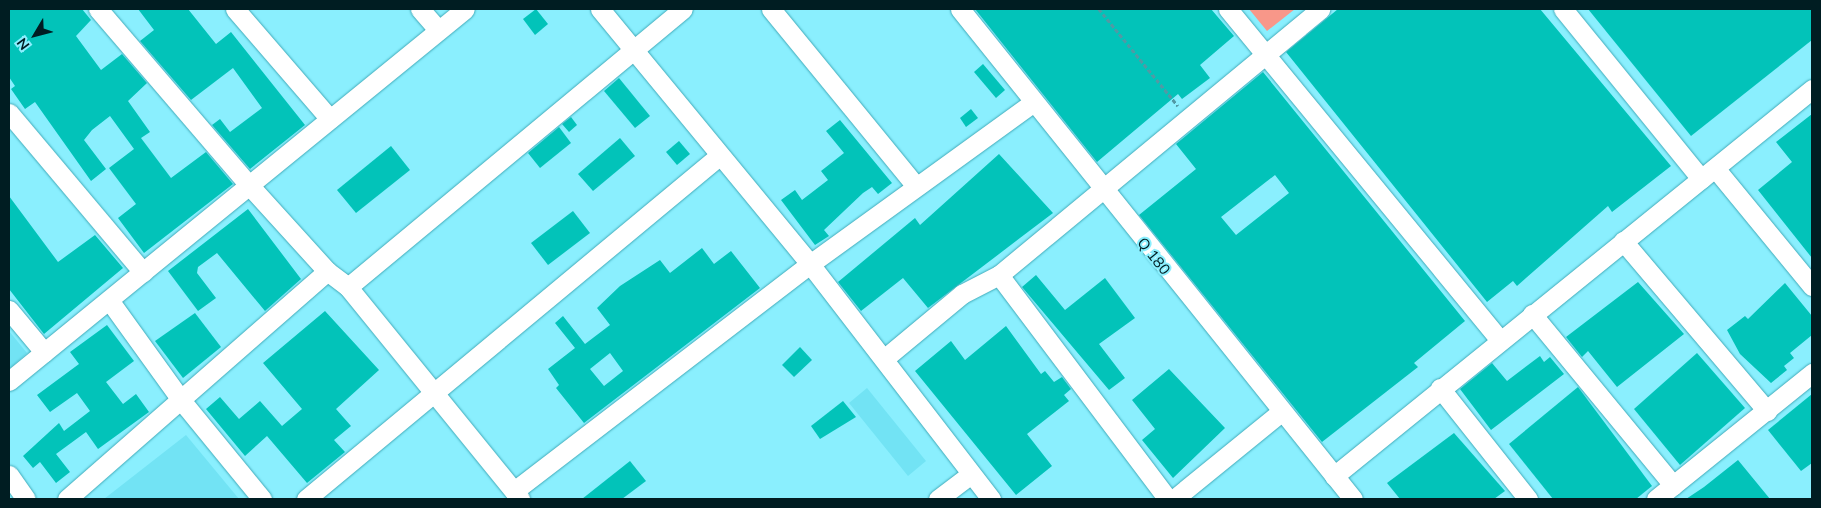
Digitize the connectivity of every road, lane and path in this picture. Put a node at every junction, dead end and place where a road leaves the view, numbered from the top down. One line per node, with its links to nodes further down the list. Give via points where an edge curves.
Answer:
1 (98, 9): 23 (street)
2 (236, 9): 19 (street)
3 (420, 9): 13 (street)
4 (465, 9): 13 (street)
5 (600, 9): 14 (street)
6 (683, 9): 14 (street)
7 (770, 9): 24 (street)
8 (960, 9): 17 (street, Q 180)
9 (1099, 9): 20 (path)
10 (1228, 9): 15 (street)
11 (1320, 9): 15 (street)
12 (1563, 9): 22 (street)
13 (438, 30): 19 (street)
14 (633, 48): 21 (street); 32 (street)
15 (1264, 54): 20 (street); 36 (street)
16 (1811, 93): 22 (street)
17 (1034, 102): 24 (street); 25 (street, Q 180)
18 (9, 113): 29 (street)
19 (330, 119): 23 (street)
20 (1189, 119): 25 (street)
21 (719, 156): 27 (street); 42 (street)
22 (1708, 174): 26 (street); 31 (street)
23 (249, 185): 28 (street); 29 (street)
24 (916, 186): 27 (street)
25 (1101, 190): 30 (street); 45 (street, Q 180)
26 (1623, 241): 35 (street); 44 (street)
27 (810, 264): 38 (street); 50 (street)
28 (327, 271): 32 (street); 43 (street)
29 (143, 272): 33 (street)
30 (999, 275): 38 (street, via 962,294); 57 (street)
31 (1812, 286)
32 (348, 287): 42 (street)
33 (109, 300): 37 (street); 43 (street)
34 (9, 310): 37 (street)
35 (1532, 314): 36 (street); 49 (street)
36 (1500, 340): 41 (street)
37 (44, 352): 40 (street)
38 (884, 358): 46 (street)
39 (1812, 373): 44 (street)
40 (9, 381)
41 (1440, 388): 48 (street); 60 (street)
42 (434, 397): 50 (street); 54 (street)
43 (181, 400): 52 (street); 53 (street)
44 (1767, 411): 49 (street)
45 (1281, 412): 48 (street, Q 180); 58 (street)
46 (971, 474): 55 (street); 56 (street)
47 (9, 475): 51 (street)
48 (1334, 476): 59 (street, Q 180)
49 (1673, 486): 61 (street)
50 (517, 495)
51 (26, 499)
52 (66, 499)
53 (262, 499)
54 (306, 499)
55 (938, 499)
56 (991, 499)
57 (1168, 499)
58 (1174, 499)
59 (1353, 499)
60 (1528, 499)
61 (1656, 499)

